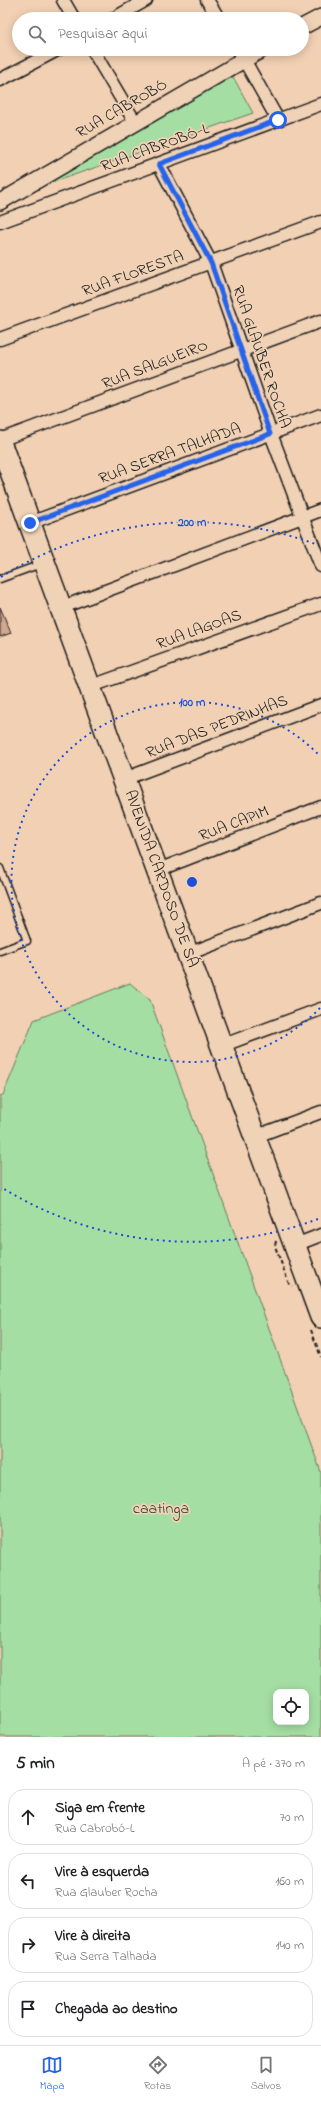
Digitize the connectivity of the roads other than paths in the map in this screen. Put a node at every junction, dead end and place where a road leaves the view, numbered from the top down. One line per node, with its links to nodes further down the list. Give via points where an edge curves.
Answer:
1 (63, 0): 4 (street)
2 (146, 0): 5 (street)
3 (207, 0): 6 (street)
4 (70, 12)
5 (125, 12)
6 (215, 12)
7 (321, 17): 8 (street)
8 (309, 23)
9 (46, 56): 13 (street)
10 (96, 56): 16 (street)
11 (238, 56): 16 (street, RUA CABROBÓ)
12 (242, 56): 15 (street)
13 (0, 80)
14 (321, 104): 15 (street, RUA CABROBÓ-L)
15 (278, 120): 17 (street, RUA CABROBÓ-L)
16 (135, 122): 18 (street, RUA CABROBÓ)
17 (159, 164): 19 (street, RUA CABROBÓ-L); 21 (street, RUA GLAUBER ROCHA)
18 (0, 202)
19 (0, 222)
20 (321, 222): 21 (street, RUA FLORESTA)
21 (211, 263): 23 (street, RUA FLORESTA); 24 (street, RUA GLAUBER ROCHA)
22 (321, 321): 24 (street, RUA SALGUEIRO)
23 (0, 339)
24 (241, 350): 26 (street, RUA GLAUBER ROCHA); 27 (street, RUA SALGUEIRO)
25 (321, 415): 26 (street, RUA SERRA TALHADA)
26 (270, 434): 29 (street, RUA GLAUBER ROCHA); 30 (street, RUA SERRA TALHADA)
27 (0, 441): 30 (highway, AVENIDA CARDOSO DE SÁ)
28 (321, 510): 29 (street)
29 (303, 517): 32 (street, RUA GLAUBER ROCHA); 35 (street)
30 (30, 523): 31 (highway, AVENIDA CARDOSO DE SÁ)
31 (45, 563): 33 (lane); 35 (highway, AVENIDA CARDOSO DE SÁ)
32 (321, 566)
33 (0, 579)
34 (321, 604): 36 (street, RUA LAGOAS)
35 (60, 608): 36 (highway, AVENIDA CARDOSO DE SÁ)
36 (89, 687): 38 (highway, AVENIDA CARDOSO DE SÁ)
37 (321, 705): 38 (street, RUA DAS PEDRINHAS)
38 (124, 779): 41 (highway, AVENIDA CARDOSO DE SÁ)
39 (321, 807): 41 (street, RUA CAPIM)
40 (0, 868): 43 (lane, via 27,941)
41 (158, 870): 44 (highway, AVENIDA CARDOSO DE SÁ)
42 (321, 903): 44 (street)
43 (0, 951)
44 (188, 954): 46 (highway, AVENIDA CARDOSO DE SÁ)
45 (321, 1009): 46 (street)
46 (221, 1046): 48 (highway, AVENIDA CARDOSO DE SÁ)
47 (321, 1112): 48 (street)
48 (254, 1137): 50 (highway, AVENIDA CARDOSO DE SÁ)
49 (321, 1235): 50 (street)
50 (295, 1245): 51 (highway, AVENIDA CARDOSO DE SÁ)
51 (320, 1311)

